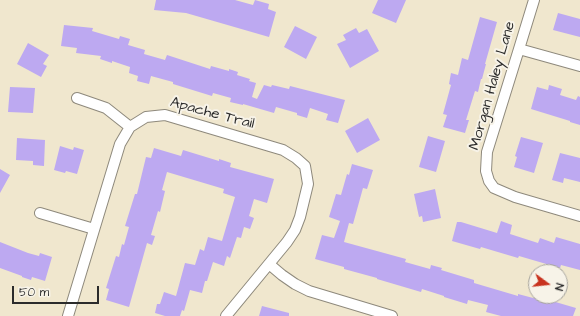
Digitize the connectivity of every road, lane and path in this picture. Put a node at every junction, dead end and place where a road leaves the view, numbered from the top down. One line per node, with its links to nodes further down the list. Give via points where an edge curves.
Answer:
1 (534, 0): 2 (street, Morgan Haley Lane)
2 (519, 49): 3 (street); 7 (street, Morgan Haley Lane, via 487,152 486,171 489,181 494,188 515,197)
3 (580, 66)
4 (77, 98): 5 (street, via 106,108)
5 (130, 127): 8 (street, Apache Trail, via 120,144); 9 (street, Apache Trail, via 146,117 165,115 283,150 305,166 308,184 300,217 295,230)
6 (40, 213): 8 (street)
7 (580, 216)
8 (94, 229): 10 (street, Apache Trail)
9 (269, 264): 11 (street, Apache Trail); 12 (street, via 295,284 309,291)
10 (68, 316)
11 (226, 316)
12 (392, 316)

